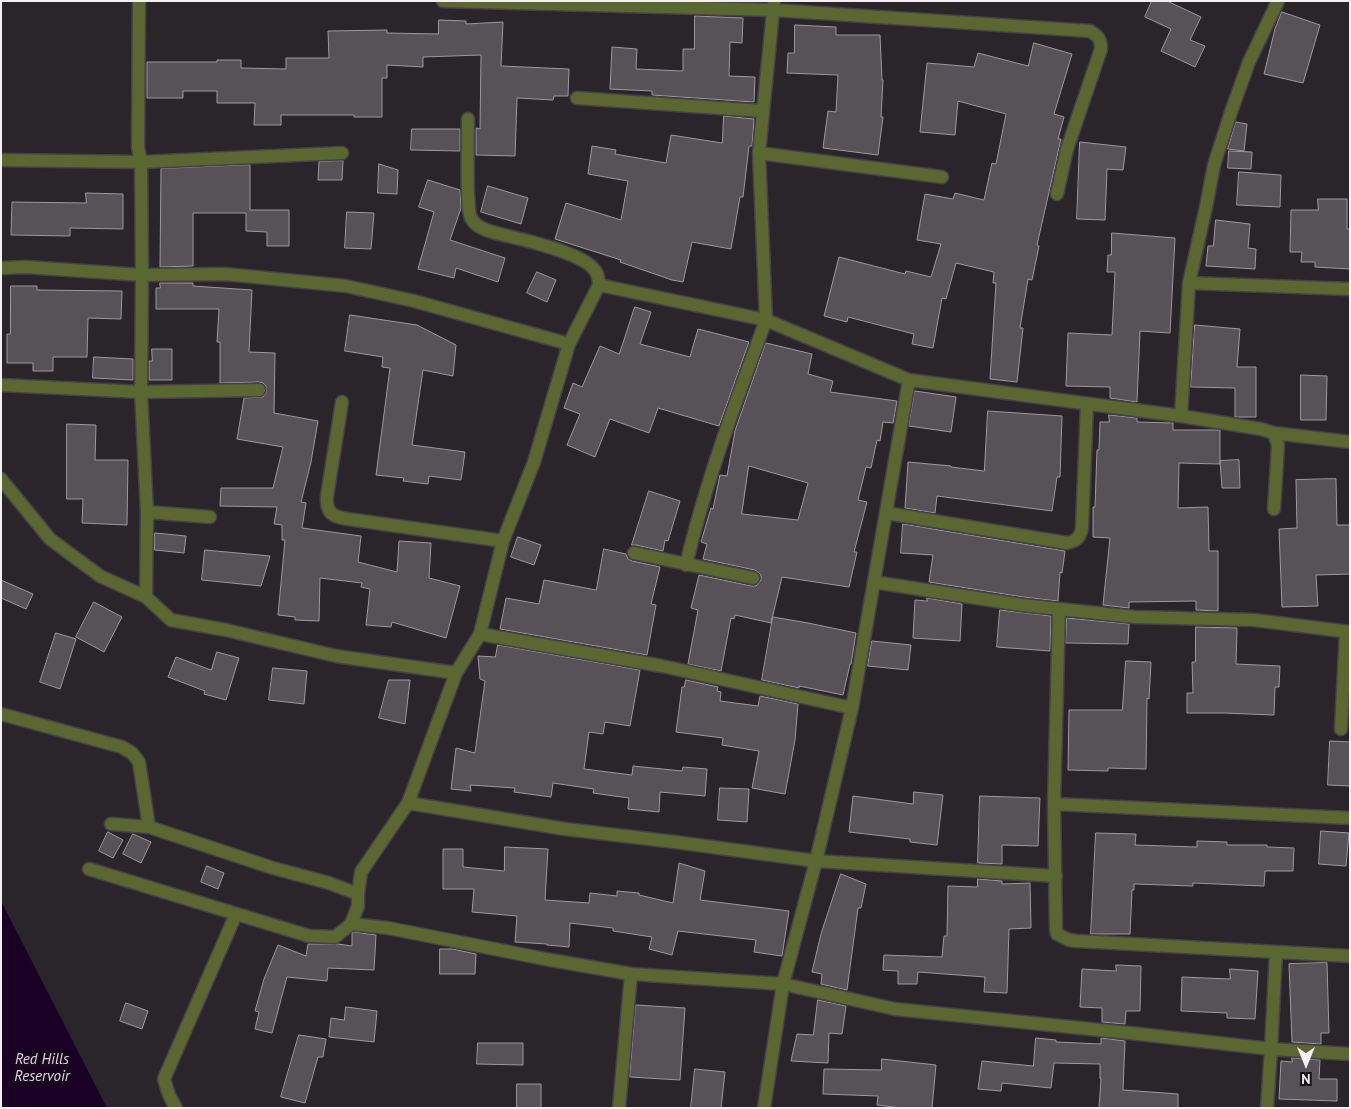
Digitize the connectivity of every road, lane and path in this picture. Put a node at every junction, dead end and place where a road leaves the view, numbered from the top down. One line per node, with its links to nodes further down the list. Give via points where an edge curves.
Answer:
1 (139, 1): 11 (street, via 138,147)
2 (444, 1): 4 (street)
3 (1278, 1): 16 (street, via 1249,62 1214,165)
4 (773, 5): 6 (street); 13 (street, via 1090,31 1098,36 1101,49 1067,149)
5 (577, 98): 6 (street)
6 (762, 111): 9 (street)
7 (468, 119): 17 (street, via 469,212 472,220 491,231 582,260 594,269)
8 (342, 153): 11 (street)
9 (759, 153): 12 (street); 19 (street)
10 (1, 160): 11 (street)
11 (141, 162): 15 (street)
12 (942, 177)
13 (1057, 194)
14 (1, 268): 15 (street)
15 (142, 276): 20 (street, via 225,274 346,286 414,301); 24 (street)
16 (1189, 283): 18 (street); 27 (street)
17 (599, 285): 19 (street); 20 (street)
18 (1350, 289)
19 (766, 320): 21 (street); 37 (street, via 726,429)
20 (569, 344): 35 (street, via 534,462)
21 (909, 380): 26 (street); 33 (street)
22 (1, 385): 24 (street)
23 (259, 390): 24 (street)
24 (141, 392): 32 (street)
25 (342, 402): 35 (street, via 327,496 327,508 333,515)
26 (1087, 404): 27 (street); 33 (street, via 1082,528 1078,539 1073,542)
27 (1181, 416): 28 (street)
28 (1274, 433): 29 (street); 31 (street, via 1278,445)
29 (1350, 442)
30 (1, 479): 40 (street, via 50,539 100,576)
31 (1274, 509)
32 (147, 512): 34 (street); 40 (street)
33 (886, 513): 39 (street)
34 (210, 517)
35 (503, 541): 43 (street)
36 (634, 553): 37 (street)
37 (686, 565): 38 (street)
38 (753, 578)
39 (874, 582): 41 (street); 45 (street)
40 (146, 597): 44 (street, via 171,620 336,656)
41 (1059, 610): 42 (street, via 1135,617 1254,620); 49 (street)
42 (1348, 632): 47 (street)
43 (480, 634): 44 (street); 45 (street, via 662,666)
44 (456, 673): 48 (street)
45 (852, 708): 53 (street)
46 (1, 714): 52 (street, via 122,747 132,753 139,762)
47 (1341, 729)
48 (408, 803): 53 (street, via 565,830); 56 (street, via 360,872)
49 (1054, 804): 50 (street); 55 (street)
50 (1350, 818)
51 (111, 824): 52 (street)
52 (150, 827): 56 (street)
53 (816, 861): 55 (street); 62 (street)
54 (89, 869): 57 (street)
55 (1056, 876): 59 (street, via 1057,934 1069,940)
56 (358, 894): 58 (street, via 358,906)
57 (236, 914): 58 (street, via 309,936 335,937); 65 (street, via 164,1079)
58 (351, 924): 61 (street, via 388,928)
59 (1276, 952): 60 (street); 63 (street)
60 (1350, 956)
61 (631, 974): 62 (street); 66 (street)
62 (783, 984): 63 (street, via 895,1009); 67 (street)
63 (1271, 1049): 64 (street); 68 (street)
64 (1350, 1054)
65 (176, 1108)
66 (619, 1108)
67 (764, 1108)
68 (1267, 1108)

